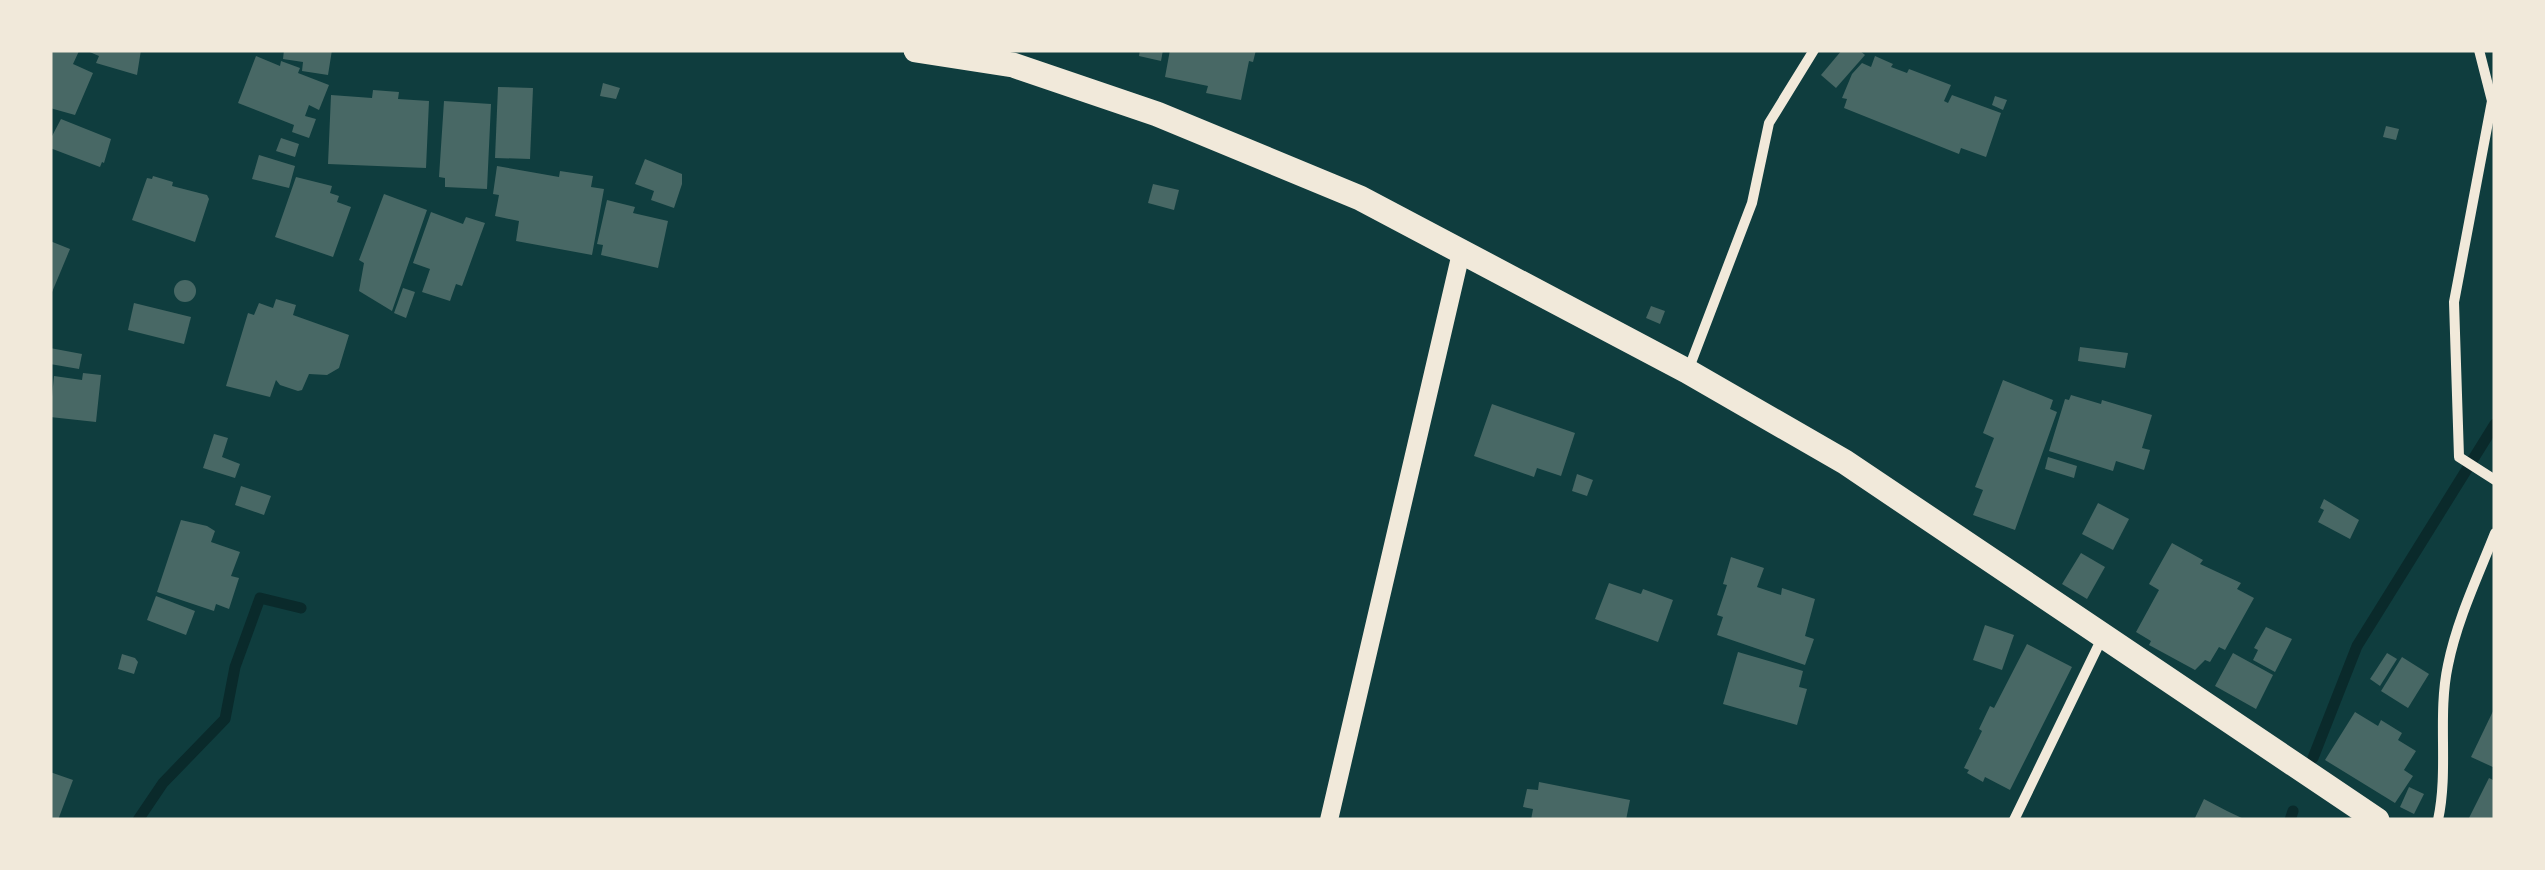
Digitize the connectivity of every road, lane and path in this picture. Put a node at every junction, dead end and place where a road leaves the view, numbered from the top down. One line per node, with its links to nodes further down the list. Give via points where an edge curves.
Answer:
1 (916, 50): 4 (main road, via 1013,65 1157,114 1360,198)
2 (1814, 50): 5 (street, via 1769,123 1752,203)
3 (2478, 50): 6 (street, via 2492,101 2454,302 2459,456)
4 (1462, 254): 5 (main road); 9 (street)
5 (1687, 371): 8 (main road, via 1845,462)
6 (2495, 480)
7 (2495, 533): 12 (street, via 2448,665)
8 (2103, 635): 10 (street); 11 (main road)
9 (1329, 820)
10 (2014, 820)
11 (2377, 820)
12 (2438, 820)

